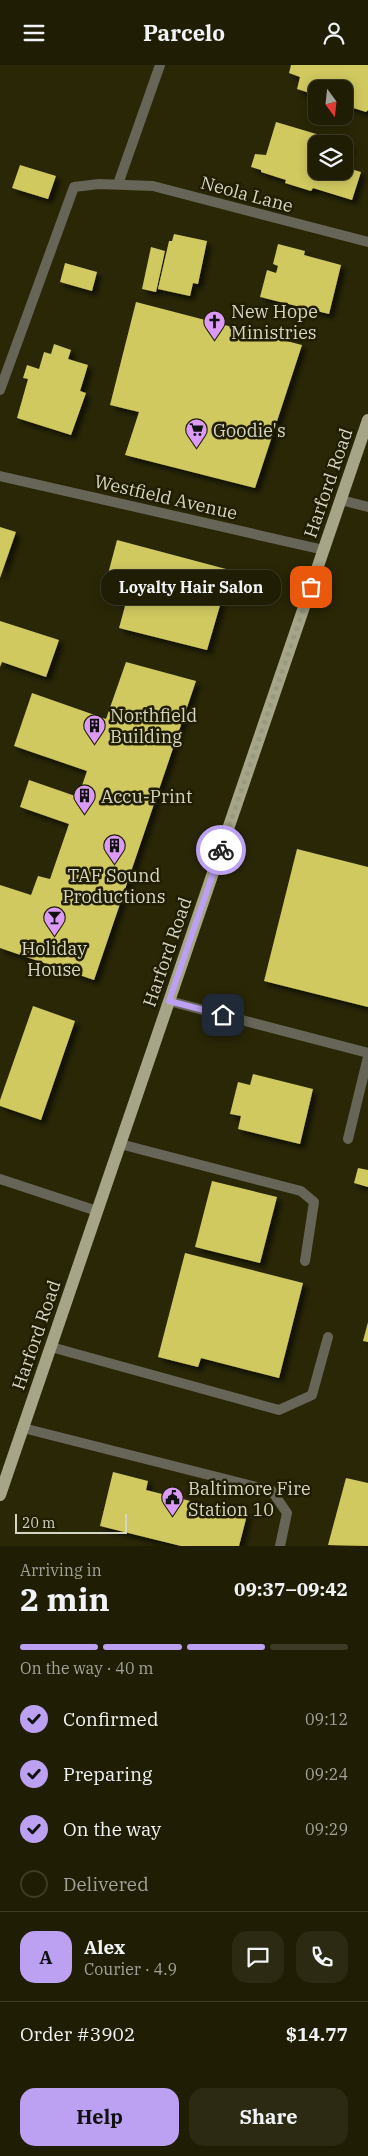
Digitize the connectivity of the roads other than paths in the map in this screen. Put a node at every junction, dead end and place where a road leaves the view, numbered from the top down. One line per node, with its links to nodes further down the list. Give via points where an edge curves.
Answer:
1 (160, 65): 2 (street)
2 (118, 184): 3 (street, Neola Lane, via 153,186); 4 (street, Neola Lane, via 74,187)
3 (368, 242)
4 (0, 390)
5 (368, 420): 7 (main road, Harford Road)
6 (0, 476): 9 (street, Westfield Avenue)
7 (341, 500): 8 (street); 9 (main road, Harford Road)
8 (368, 507)
9 (324, 550): 10 (main road, Harford Road)
10 (169, 1001): 11 (street); 14 (main road, Harford Road)
11 (368, 1053)
12 (368, 1057): 13 (street)
13 (348, 1139)
14 (120, 1144): 16 (main road, Harford Road); 17 (street, via 301,1191 314,1202)
15 (0, 1179): 16 (street)
16 (97, 1211): 19 (main road, Harford Road)
17 (305, 1261)
18 (328, 1337): 19 (street, via 312,1395 279,1410)
19 (50, 1347): 20 (main road, Harford Road)
20 (23, 1428): 21 (main road, Harford Road); 22 (street, via 272,1491 287,1513)
21 (0, 1495)
22 (280, 1546)

